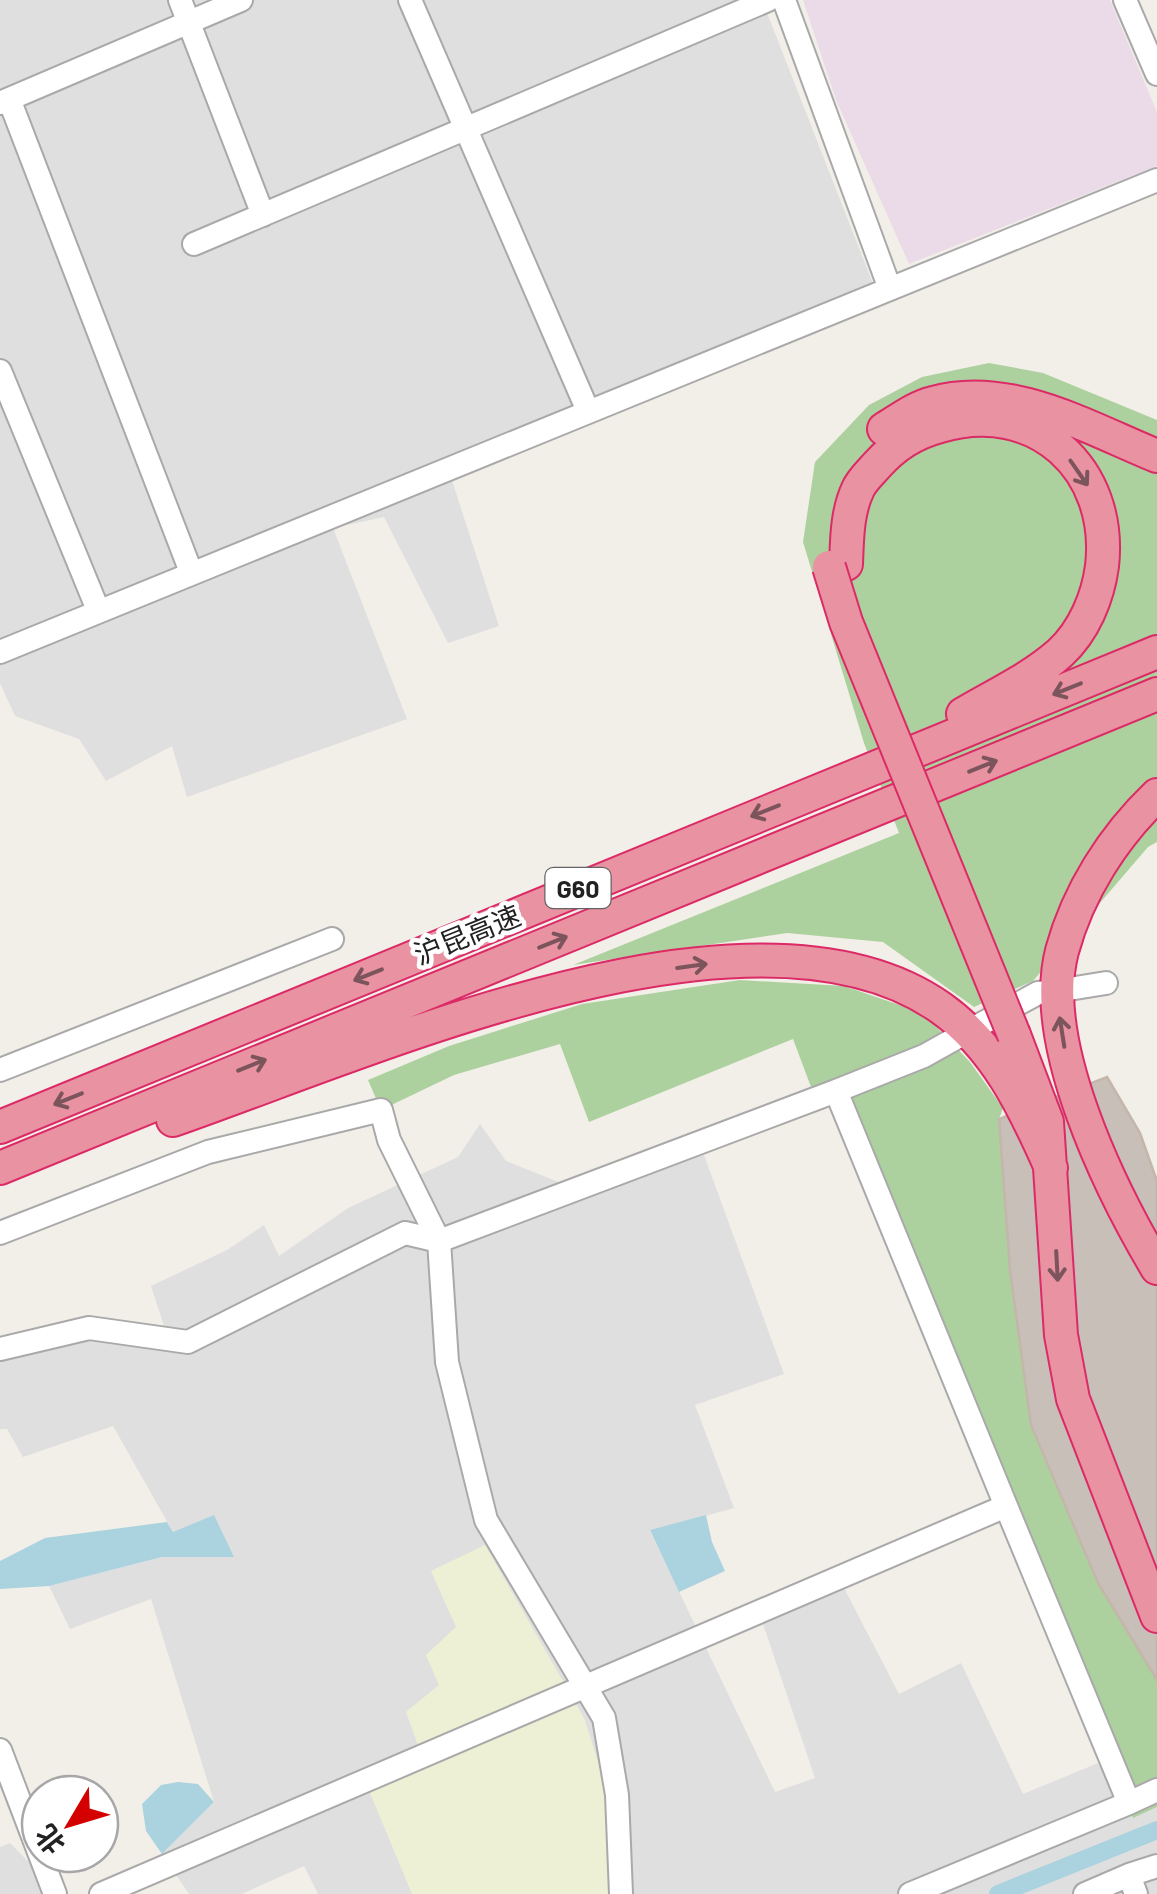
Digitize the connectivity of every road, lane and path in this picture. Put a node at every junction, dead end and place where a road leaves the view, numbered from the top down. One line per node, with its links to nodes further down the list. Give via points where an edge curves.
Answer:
1 (241, 0): 6 (street)
2 (410, 0): 9 (street)
3 (768, 0): 9 (street)
4 (784, 0): 13 (street)
5 (1125, 0): 7 (street)
6 (185, 11): 8 (street); 11 (street)
7 (1157, 74)
8 (4, 101): 18 (street)
9 (464, 130): 11 (street); 15 (street)
10 (1157, 180): 13 (street)
11 (263, 215): 12 (street)
12 (194, 244)
13 (890, 288): 15 (street)
14 (0, 371): 19 (street)
15 (588, 411): 18 (street)
16 (1157, 456): 17 (highway, via 1035,407 981,396 930,403 884,429 852,464 832,511)
17 (838, 565): 23 (highway, one-way to 23, via 858,487 890,450 919,432 991,418 1045,436 1076,465 1096,498 1104,543 1100,586 1061,652); 27 (highway, bridge, via 846,622)
18 (191, 572): 19 (street)
19 (98, 610): 20 (street)
20 (0, 652)
21 (1157, 652): 23 (highway, 沪昆高速 / G60, one-way to 23)
22 (1157, 694): 31 (highway, 沪昆高速 / G60, one-way to 22)
23 (854, 775): 30 (highway, 沪昆高速 / G60, one-way to 30)
24 (1157, 796): 34 (highway, one-way to 24, via 1069,1071 1058,1003 1061,953 1082,894)
25 (332, 938): 28 (street)
26 (1106, 983): 29 (street, via 1038,993 924,1056)
27 (1022, 1033): 32 (highway, via 1044,1108); 34 (highway, via 1102,1193)
28 (0, 1070)
29 (836, 1091): 36 (street); 39 (street)
30 (0, 1127)
31 (0, 1168)
32 (1051, 1168): 33 (highway, one-way to 32, via 542,992 745,959 822,963 886,979 941,1009 984,1048 1023,1105); 40 (highway, one-way to 40, via 1061,1334 1072,1399)
33 (0, 1184)
34 (1130, 1222): 37 (highway)
35 (0, 1233): 36 (street, via 208,1152 381,1110)
36 (438, 1241): 38 (street, via 405,1233 188,1342 89,1328); 41 (street, via 447,1362 486,1520)
37 (1157, 1268)
38 (0, 1349)
39 (1006, 1506): 41 (street); 44 (street)
40 (1157, 1616)
41 (585, 1687): 48 (street); 49 (street, via 604,1718)
42 (0, 1750): 47 (street)
43 (1157, 1790): 44 (street)
44 (1129, 1803): 50 (street)
45 (1157, 1866): 46 (street)
46 (1133, 1884): 51 (street)
47 (55, 1894)
48 (101, 1894)
49 (621, 1894)
50 (910, 1894)
51 (1085, 1894)

